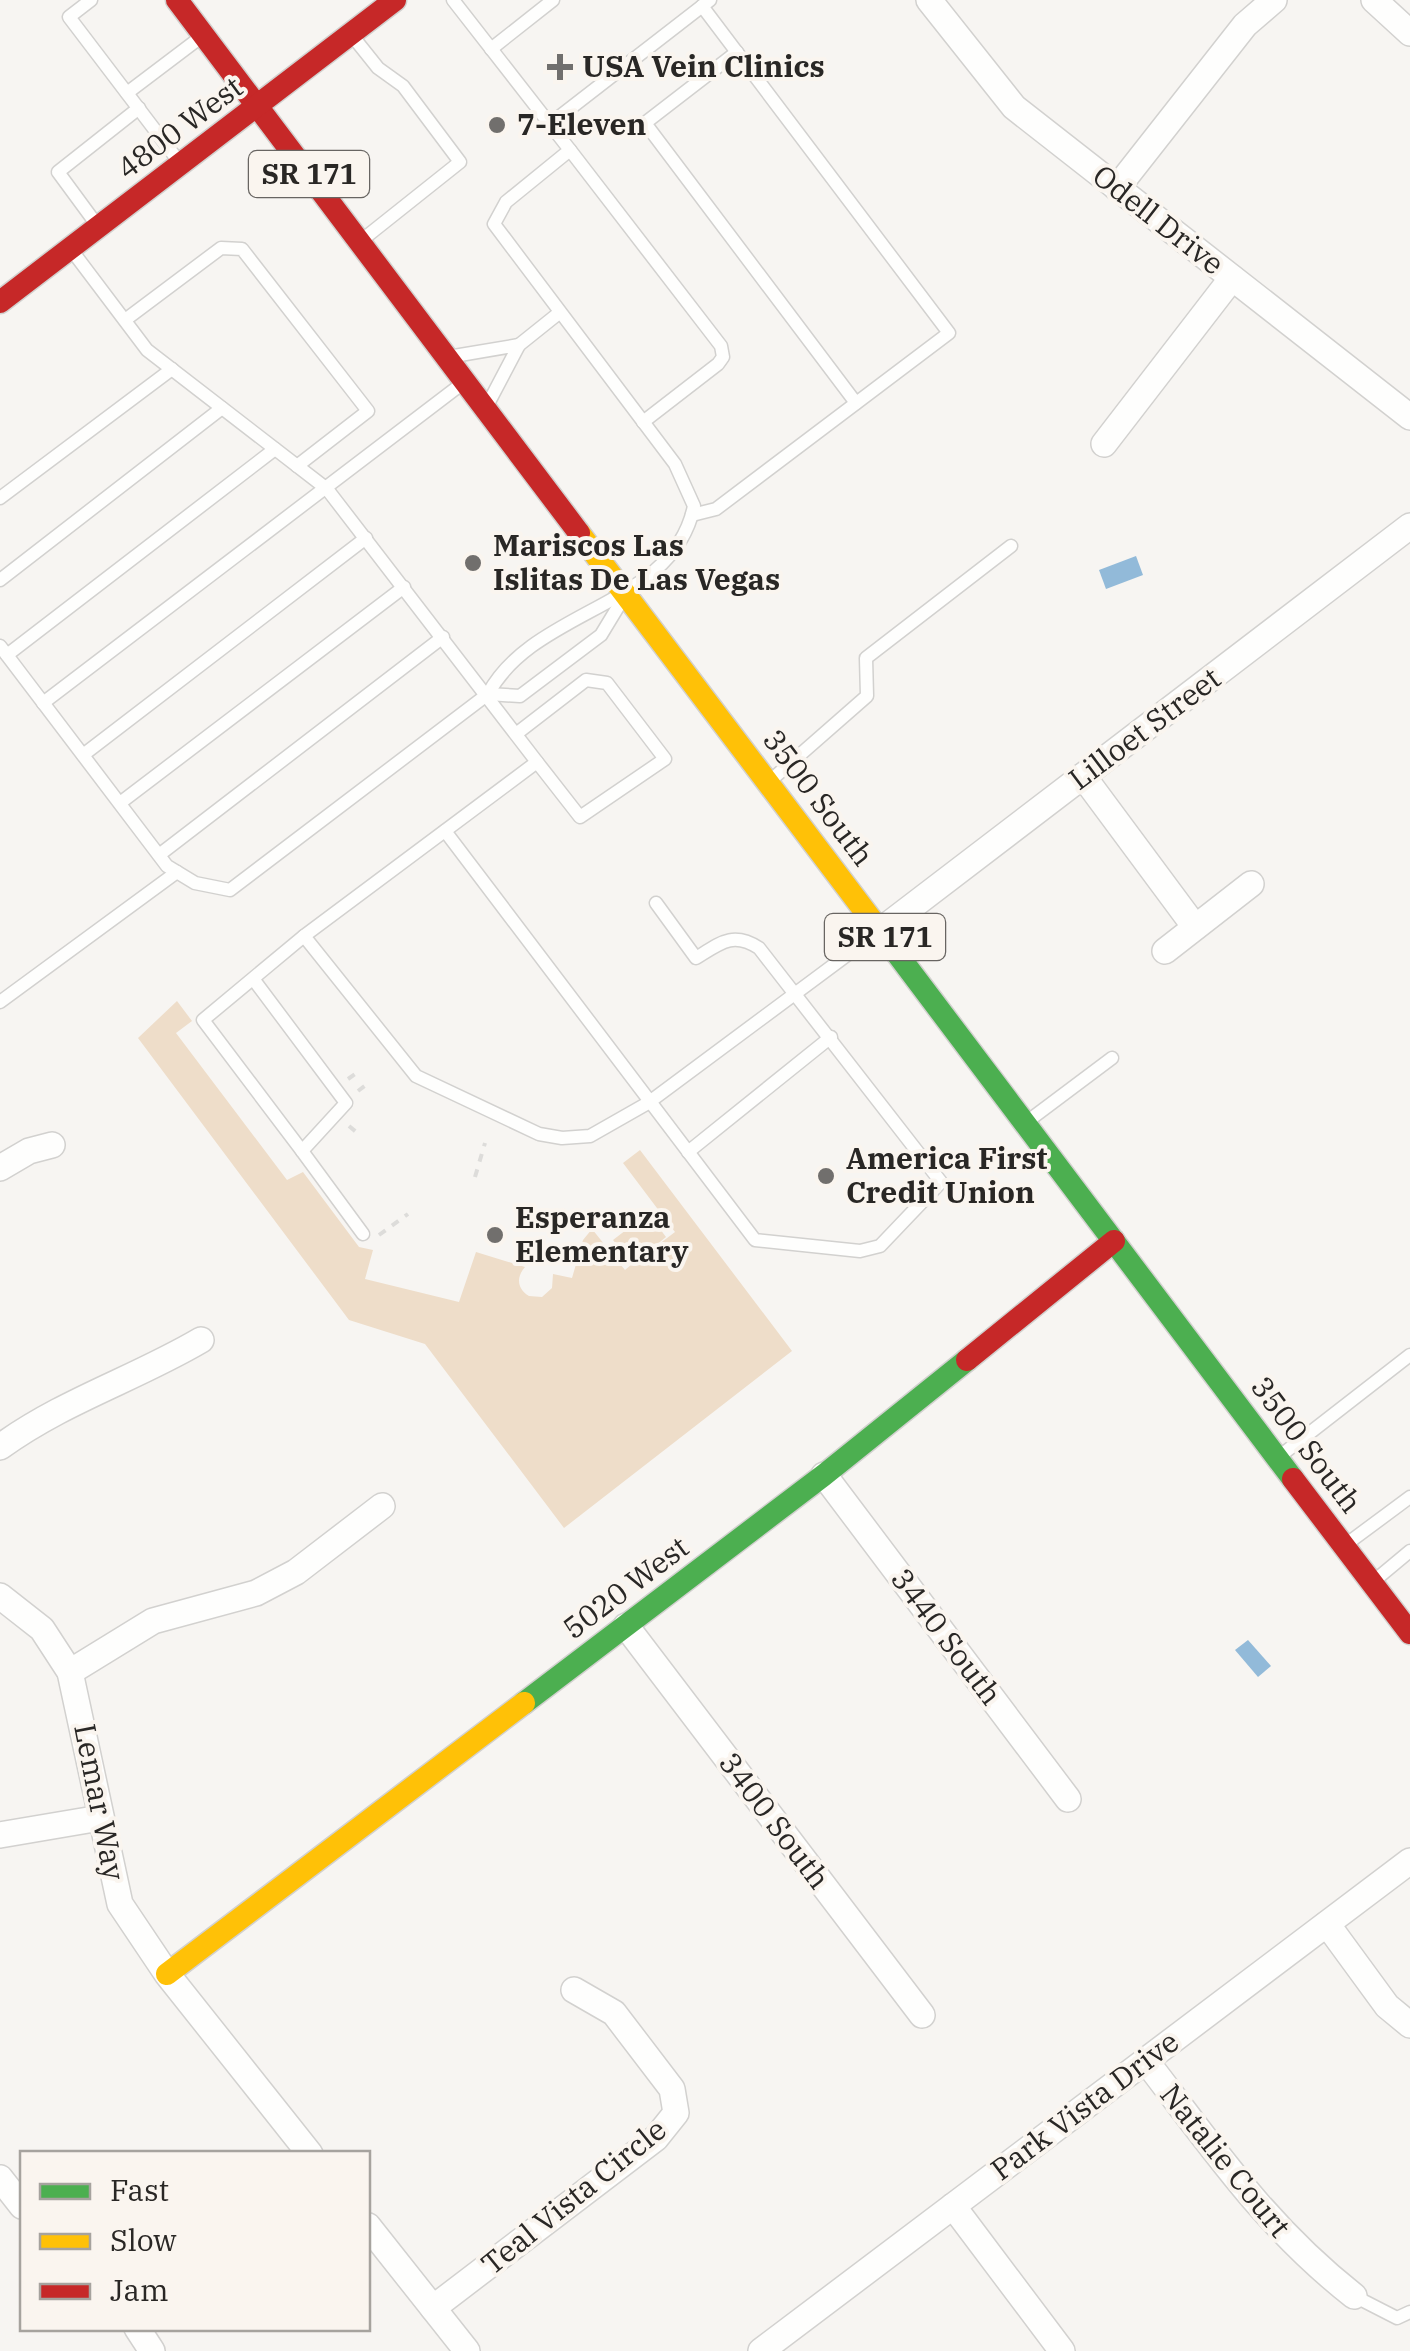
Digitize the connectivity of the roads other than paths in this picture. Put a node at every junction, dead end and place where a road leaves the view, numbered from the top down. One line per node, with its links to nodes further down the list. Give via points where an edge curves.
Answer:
1 (91, 0): 15 (lane, via 69,17)
2 (177, 0): 12 (main road, 3500 South / SR 171)
3 (395, 0): 11 (main road, 4800 West)
4 (453, 0): 13 (lane)
5 (553, 0): 13 (lane)
6 (929, 0): 21 (street, Odell Drive, via 1014,107)
7 (1274, 0): 21 (street, via 1245,25)
8 (1374, 0): 10 (street)
9 (706, 3): 14 (lane); 18 (lane)
10 (1410, 33)
11 (351, 34): 16 (main road, 4800 West); 23 (lane, via 403,86 460,162)
12 (204, 35): 15 (lane); 16 (main road, 3500 South / SR 171)
13 (491, 49): 18 (lane)
14 (737, 52): 33 (lane, via 645,123); 33 (lane, via 949,333)
15 (127, 93): 17 (lane)
16 (258, 106): 20 (main road, 4800 West); 23 (main road, 3500 South / SR 171)
17 (139, 108): 20 (lane); 22 (lane, via 58,172)
18 (550, 124): 19 (lane)
19 (570, 150): 27 (lane, via 506,202 494,224); 37 (lane, via 721,346 718,364)
20 (182, 165): 22 (main road, 4800 West)
21 (1117, 188): 25 (street, Odell Drive)
22 (99, 227): 24 (main road, 4800 West)
23 (360, 242): 30 (main road, 3500 South / SR 171)
24 (70, 249): 26 (main road, 4800 West); 28 (lane)
25 (1232, 278): 36 (street, Odell Drive); 38 (street)
26 (0, 302)
27 (560, 313): 29 (lane); 37 (lane)
28 (125, 320): 31 (lane); 40 (lane, via 221,248 242,248 368,410)
29 (519, 345): 30 (lane); 35 (lane)
30 (447, 357): 32 (main road, 3500 South / SR 171)
31 (172, 369): 34 (lane); 42 (lane)
32 (465, 381): 35 (main road, 3500 South / SR 171); 41 (lane)
33 (856, 403): 43 (lane, via 716,509)
34 (222, 408): 39 (lane); 47 (lane)
35 (486, 408): 49 (main road, 3500 South / SR 171)
36 (1410, 417)
37 (643, 422): 43 (lane, via 688,488)
38 (1104, 444)
39 (275, 449): 40 (lane); 51 (lane)
40 (297, 466): 41 (lane)
41 (326, 489): 45 (lane); 53 (lane)
42 (0, 498)
43 (692, 514): 49 (lane, via 680,545)
44 (1410, 526): 57 (street, Lilloet Street)
45 (366, 538): 48 (lane); 55 (lane)
46 (1011, 546): 58 (lane, via 866,658 867,696)
47 (0, 580)
48 (404, 587): 50 (lane); 59 (lane)
49 (626, 594): 52 (lane, via 582,611 501,670); 52 (lane, via 602,636 520,696); 58 (main road, 3500 South / SR 171)
50 (443, 637): 52 (lane); 61 (lane)
51 (3, 650): 53 (lane)
52 (488, 694): 54 (lane); 61 (lane, via 230,890 196,883)
53 (43, 703): 55 (lane)
54 (516, 734): 56 (lane); 56 (lane, via 586,680 607,683 665,758 580,817)
55 (83, 755): 59 (lane)
56 (537, 762): 60 (lane)
57 (1083, 776): 64 (street); 65 (street, Lilloet Street)
58 (768, 782): 65 (main road, 3500 South / SR 171)
59 (120, 803): 61 (lane)
60 (445, 830): 66 (lane); 73 (lane)
61 (168, 864): 70 (lane)
62 (1251, 884): 64 (street)
63 (656, 902): 69 (lane, via 696,958 738,937 759,948)
64 (1195, 927): 67 (street)
65 (880, 930): 69 (lane); 74 (main road, 3500 South / SR 171)
66 (304, 936): 68 (lane); 73 (lane, via 397,1056 437,1089 538,1134 562,1138 590,1136)
67 (1165, 951)
68 (254, 980): 76 (lane, via 346,1103); 76 (lane, via 202,1020)
69 (797, 991): 71 (lane); 73 (lane)
70 (0, 1002)
71 (831, 1037): 77 (lane); 77 (lane, via 941,1182 880,1246 860,1251 756,1240)
72 (1112, 1058): 74 (lane)
73 (648, 1104): 77 (lane)
74 (1026, 1123): 80 (main road, 3500 South / SR 171)
75 (52, 1146): 78 (street)
76 (302, 1151): 79 (lane)
77 (688, 1152)
78 (0, 1168)
79 (364, 1234)
80 (1114, 1241): 84 (main road, 3500 South / SR 171); 85 (main road, 5020 West)
81 (201, 1340): 83 (street, via 40,1418)
82 (1410, 1355): 84 (lane)
83 (0, 1447)
84 (1278, 1457): 88 (main road, 3500 South / SR 171)
85 (824, 1475): 92 (main road, 5020 West); 95 (street, 3440 South)
86 (1410, 1497): 88 (lane)
87 (382, 1506): 94 (street, via 283,1579 227,1604 154,1621)
88 (1345, 1546): 90 (main road, 3500 South / SR 171)
89 (1410, 1551): 90 (lane)
90 (1372, 1582): 93 (main road, 3500 South / SR 171)
91 (0, 1596): 94 (street, Lemar Way, via 42,1628)
92 (626, 1626): 100 (main road, 5020 West); 102 (street, 3400 South)
93 (1410, 1633)
94 (70, 1672): 96 (street, Lemar Way)
95 (1068, 1799)
96 (100, 1818): 97 (street); 100 (street, Lemar Way, via 120,1904)
97 (0, 1835)
98 (1410, 1861): 99 (street, Park Vista Drive)
99 (1327, 1924): 103 (street, via 1387,2006); 104 (street, Park Vista Drive)
100 (167, 1974): 105 (street, Lemar Way)
101 (574, 1990): 111 (street, Teal Vista Circle, via 614,2012 672,2089 676,2113 656,2138)
102 (922, 2016)
103 (1410, 2025)
104 (1146, 2061): 108 (street, Park Vista Drive); 110 (street, Natalie Court, via 1259,2210)
105 (308, 2151)
106 (0, 2178): 107 (street)
107 (20, 2203)
108 (953, 2206): 113 (street, Park Vista Drive); 115 (street)
109 (370, 2229): 111 (street)
110 (1354, 2296): 112 (lane, via 1397,2318)
111 (433, 2308): 114 (street)
112 (1410, 2312)
113 (763, 2350)
114 (468, 2351)
115 (1062, 2351)

